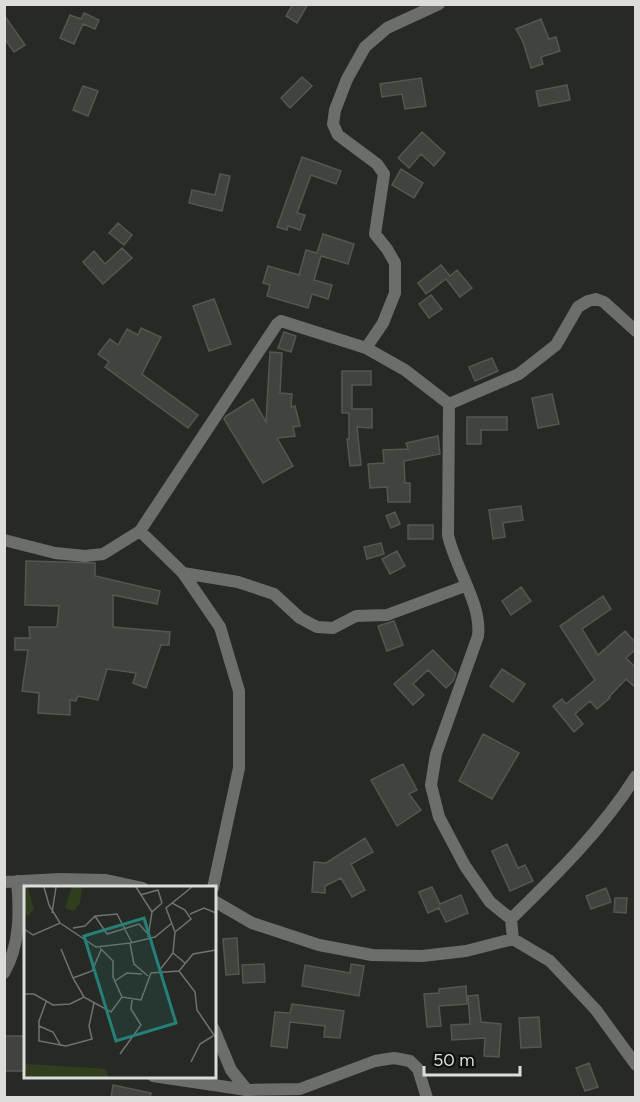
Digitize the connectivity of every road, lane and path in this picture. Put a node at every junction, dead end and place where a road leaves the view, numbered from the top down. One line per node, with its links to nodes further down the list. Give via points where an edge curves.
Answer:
1 (439, 4): 3 (street, via 387,28 365,47 335,110 333,124 338,135 377,164 384,174 375,234 394,263 395,293)
2 (636, 331): 4 (street, via 604,302 588,301 578,307 556,345 519,374)
3 (366, 348): 4 (street, via 405,370); 5 (street, via 288,322 277,324)
4 (449, 404): 8 (street, via 448,536)
5 (140, 531): 6 (street, via 103,554 85,556); 7 (street)
6 (8, 545)
7 (183, 573): 8 (street, via 238,582 274,594 300,618 317,627 333,628 356,616 387,615); 12 (street, via 220,627 239,692 239,768)
8 (465, 586): 14 (street, via 480,622 478,636 436,754 431,785 439,817 465,866 490,902)
9 (636, 776): 14 (street, via 564,867)
10 (10, 881): 11 (street, via 106,880); 15 (street, via 19,904)
11 (133, 886)
12 (213, 886)
13 (216, 902): 16 (street, via 252,923 320,945 372,955 422,956 466,951)
14 (511, 919): 16 (street)
15 (21, 936): 17 (street)
16 (513, 939): 19 (street, via 550,961 596,1010)
17 (4, 973)
18 (216, 1034): 21 (street, via 231,1070)
19 (636, 1065)
20 (159, 1078): 21 (street)
21 (247, 1094): 22 (street, via 300,1089 375,1060 394,1058 410,1062 418,1069)
22 (427, 1098)

